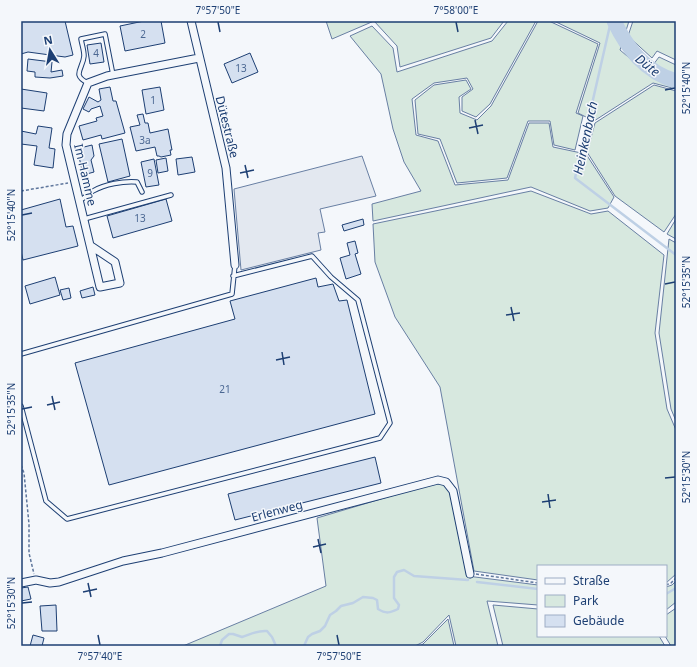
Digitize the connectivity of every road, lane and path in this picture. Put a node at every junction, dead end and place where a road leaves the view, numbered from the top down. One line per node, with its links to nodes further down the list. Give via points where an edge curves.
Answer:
1 (191, 21): 2 (street, Dütestraße)
2 (199, 58): 3 (street); 12 (street, Dütestraße, via 226,168)
3 (113, 75): 4 (street); 4 (lane, via 105,34 81,39 84,53 79,74 81,80)
4 (88, 83): 5 (street, Im Hamme, via 66,134 66,145)
5 (75, 182): 6 (path); 9 (street, Im Hamme)
6 (21, 191)
7 (142, 192): 9 (lane, via 137,182 130,182 104,186)
8 (171, 195): 10 (lane)
9 (80, 200): 10 (street, Im Hamme)
10 (84, 219): 11 (street, Im Hamme)
11 (91, 246): 11 (street, Im Hamme, via 100,287 120,283 115,262)
12 (235, 264): 13 (lane)
13 (233, 276): 14 (lane, via 232,294); 15 (lane, via 312,256 331,277 358,300 390,423 380,438 67,519 46,501)
14 (21, 354)
15 (21, 406)
16 (21, 465): 19 (path, via 29,524 29,552)
17 (470, 574): 19 (street, Erlenweg, via 453,491 446,482 438,480 123,561 59,582); 20 (path)
18 (676, 578): 22 (path)
19 (36, 580): 21 (street, Erlenweg)
20 (537, 582)
21 (21, 583)
22 (667, 585)

